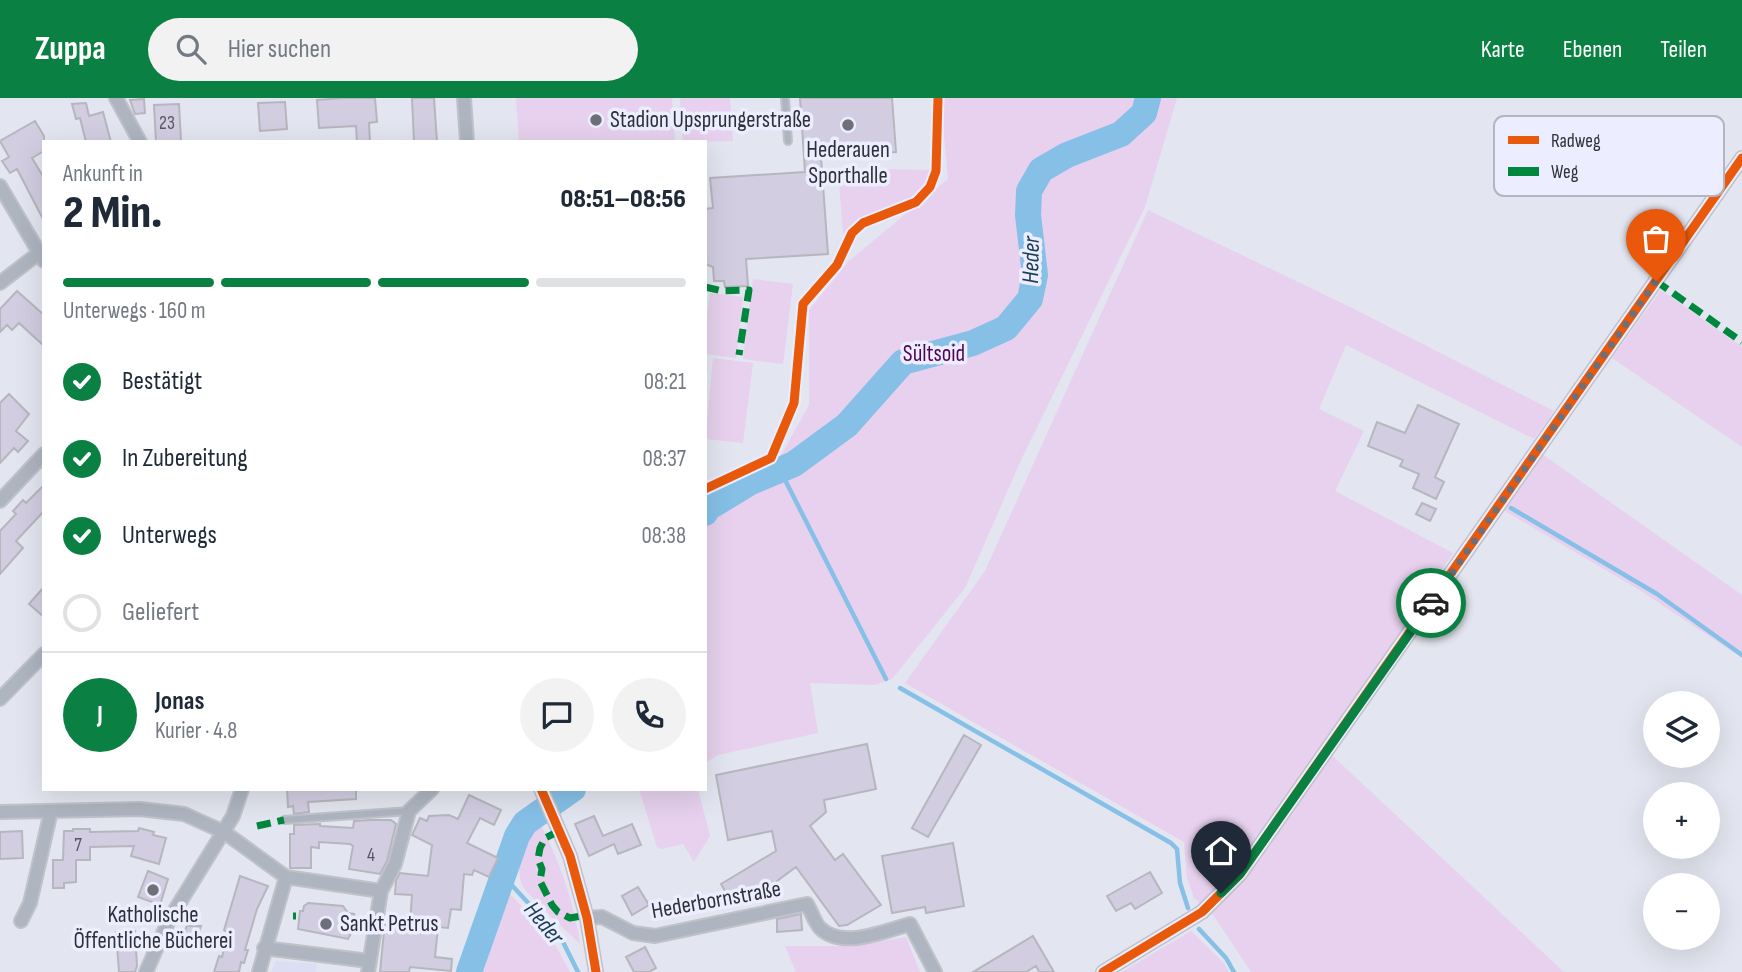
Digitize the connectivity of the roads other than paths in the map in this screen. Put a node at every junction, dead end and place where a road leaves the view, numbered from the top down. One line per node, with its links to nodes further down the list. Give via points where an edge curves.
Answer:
1 (116, 98): 4 (street)
2 (464, 98): 5 (street)
3 (786, 98): 6 (lane)
4 (138, 140)
5 (467, 140)
6 (788, 141)
7 (1742, 158): 8 (street)
8 (1724, 184)
9 (0, 186): 11 (street)
10 (1715, 196): 35 (street, via 1240,874 1202,912)
11 (41, 257): 12 (street)
12 (0, 283)
13 (42, 456): 14 (street)
14 (0, 501)
15 (42, 656): 16 (street)
16 (0, 699)
17 (241, 791): 24 (street)
18 (430, 791): 21 (street)
19 (542, 791): 27 (street, via 570,856)
20 (51, 811): 22 (street); 24 (street, via 140,809 184,814); 28 (street, via 30,903)
21 (409, 811): 23 (lane); 26 (street, via 395,864)
22 (0, 812)
23 (284, 820)
24 (224, 832): 25 (street); 31 (street, via 169,920)
25 (286, 877): 26 (street); 29 (street)
26 (381, 891): 30 (street)
27 (587, 918): 33 (street); 34 (street, Hederbornstraße, via 602,917 633,933 655,936 807,904 820,928 844,938 910,924)
28 (21, 921)
29 (264, 948): 30 (street); 32 (street)
30 (369, 967)
31 (146, 972)
32 (259, 972)
33 (596, 972)
34 (935, 972)
35 (1103, 972)

